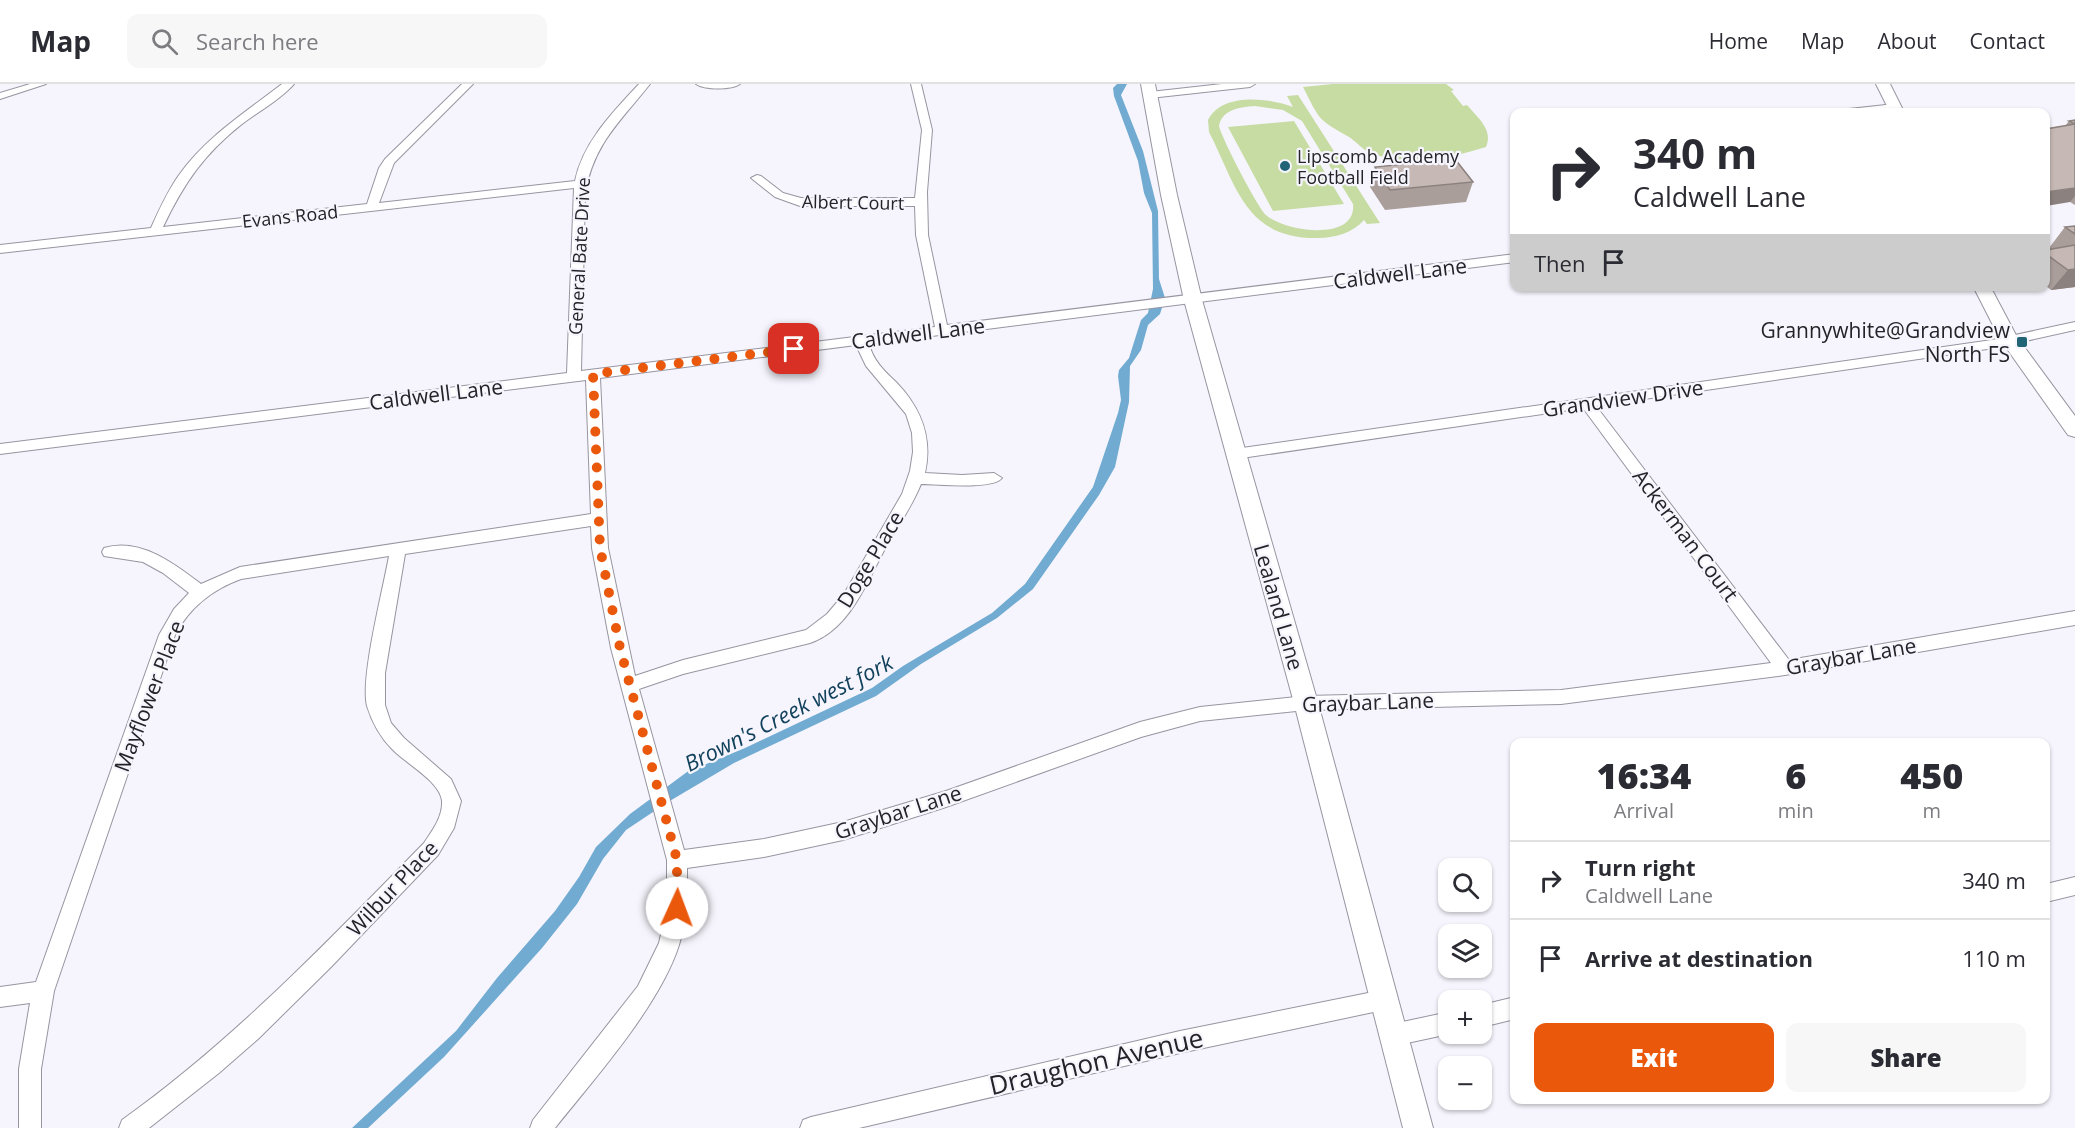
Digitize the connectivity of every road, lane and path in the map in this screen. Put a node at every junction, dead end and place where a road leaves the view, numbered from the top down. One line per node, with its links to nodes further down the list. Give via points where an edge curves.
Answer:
1 (41, 84): 11 (street)
2 (289, 84): 17 (street, via 191,167)
3 (468, 84): 16 (street, via 389,160)
4 (645, 84): 14 (street, General Bate Drive, via 592,149)
5 (701, 84): 6 (street)
6 (735, 84)
7 (916, 84): 15 (street, via 928,138)
8 (1250, 84): 10 (street)
9 (1883, 84): 12 (street)
10 (1153, 87): 21 (street, Lealand Lane)
11 (0, 96)
12 (1895, 108)
13 (757, 178): 15 (street, Albert Court, via 779,195 801,202)
14 (580, 184): 16 (street, Evans Road); 27 (street, General Bate Drive)
15 (920, 202): 23 (street, via 925,256)
16 (372, 207): 17 (street, Evans Road)
17 (155, 232): 18 (street, Evans Road)
18 (0, 249)
19 (1510, 259): 21 (street, Caldwell Lane)
20 (1984, 291): 24 (street)
21 (1182, 301): 23 (street, Caldwell Lane); 31 (street, Lealand Lane)
22 (2075, 327): 24 (street, Grandview Drive)
23 (942, 331): 25 (street, Caldwell Lane)
24 (2009, 339): 28 (street, Grandview Drive, via 1994,345); 29 (street)
25 (861, 340): 26 (street, Caldwell Lane); 32 (street, Doge Place, via 872,365 904,398 914,417 920,438)
26 (593, 374): 27 (street, Caldwell Lane); 34 (street)
27 (574, 377): 30 (street, Caldwell Lane)
28 (1586, 403): 31 (street, Grandview Drive); 39 (street, Ackerman Court)
29 (2074, 428)
30 (0, 449)
31 (1235, 454): 41 (street, Lealand Lane)
32 (916, 478): 33 (street); 40 (street, Doge Place, via 844,606 819,631)
33 (994, 478)
34 (597, 519): 35 (street, Mayflower Place); 40 (street)
35 (398, 550): 37 (street, Mayflower Place, via 248,571 220,580); 53 (street, Wilbur Place, via 375,703 389,735 447,788 453,807 448,825 431,849 265,1020)
36 (110, 552): 37 (street, via 134,552 156,559)
37 (200, 593): 45 (street, Mayflower Place, via 181,611 167,635)
38 (2075, 618): 39 (street, Graybar Lane)
39 (1785, 668): 41 (street, Graybar Lane, via 1561,697)
40 (629, 685): 42 (street)
41 (1306, 703): 42 (street, Graybar Lane, via 1224,710 1172,721 843,831 764,848); 47 (street, Lealand Lane)
42 (677, 860): 54 (street, via 675,928 660,964 627,1019)
43 (2075, 886): 44 (street)
44 (2050, 891)
45 (43, 992): 46 (street); 52 (street, Mayflower Place, via 30,1069)
46 (0, 997)
47 (1383, 1000): 51 (street, Lealand Lane); 55 (street, Draughon Avenue, via 1180,1041)
48 (1510, 1009): 49 (street)
49 (1492, 1014)
50 (1438, 1025): 51 (street)
51 (1392, 1035): 56 (street, Lealand Lane)
52 (30, 1128)
53 (130, 1128)
54 (541, 1128)
55 (811, 1128)
56 (1418, 1128)

